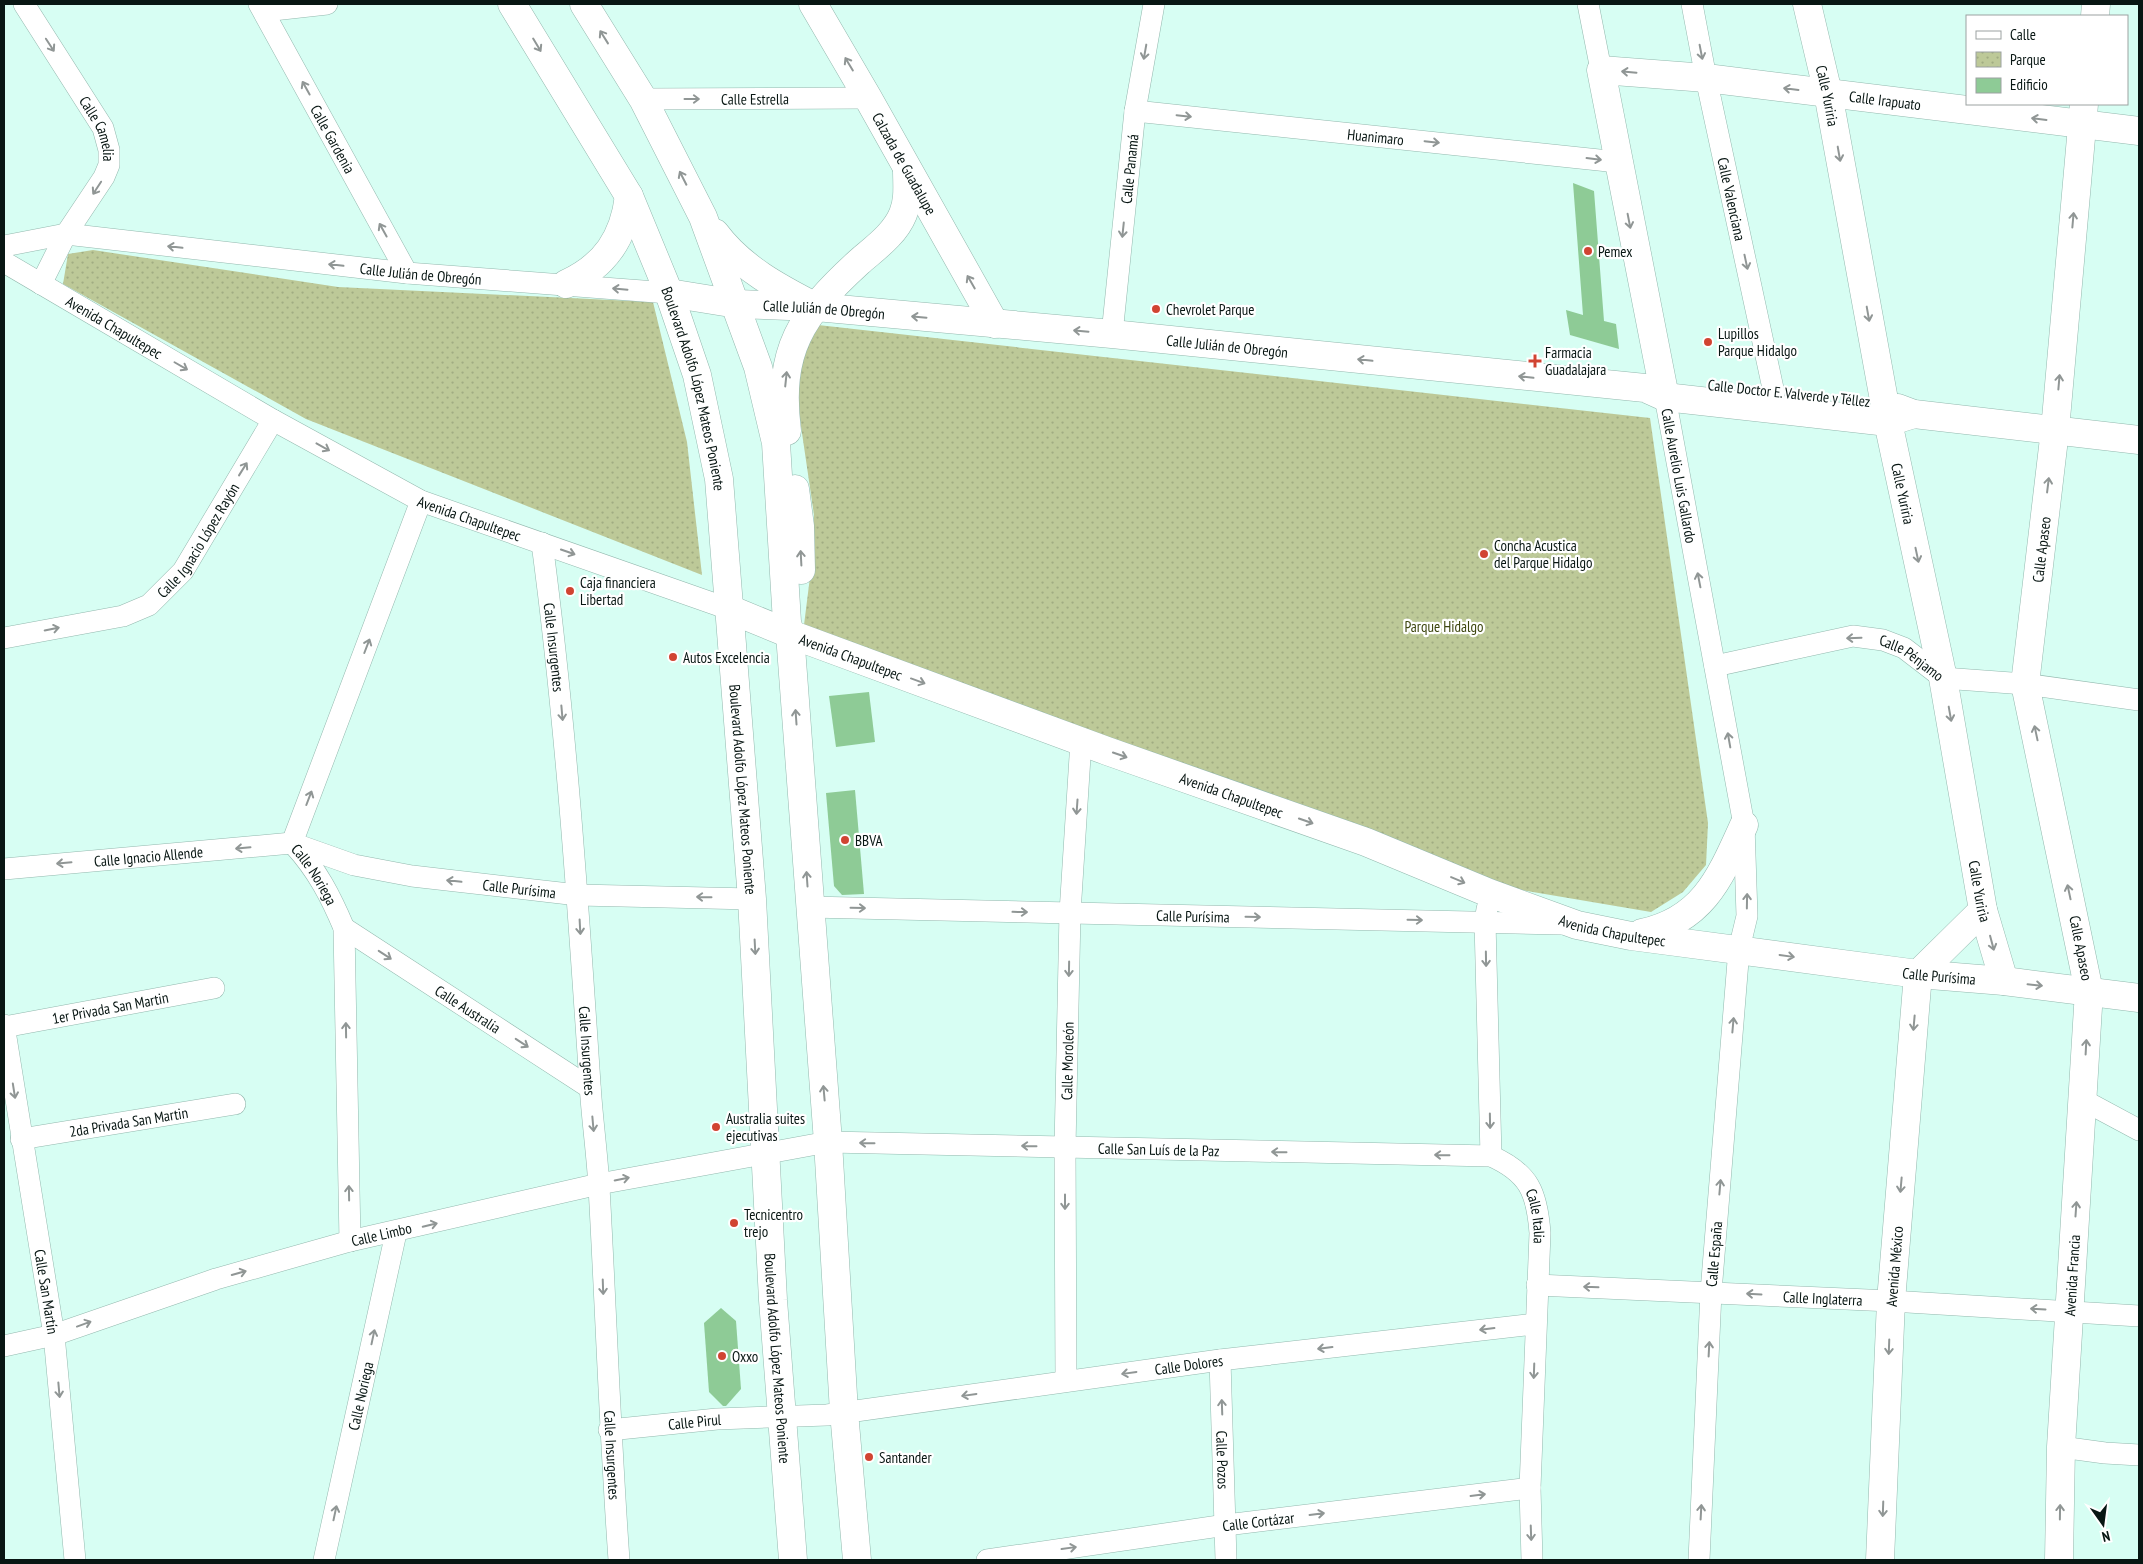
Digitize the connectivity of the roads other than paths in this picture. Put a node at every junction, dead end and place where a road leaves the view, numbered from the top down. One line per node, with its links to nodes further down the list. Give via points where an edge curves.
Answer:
1 (24, 4): 25 (street, Calle Camelia, one-way to 25, via 103,128 109,150 109,165 104,177)
2 (327, 4): 10 (street)
3 (512, 4): 23 (street, Boulevard Adolfo López Mateos Poniente, one-way to 23)
4 (584, 4): 15 (street, one-way to 4)
5 (813, 4): 14 (street, Calzada de Guadalupe, one-way to 5)
6 (1154, 4): 18 (street, Calle Panamá, one-way to 18)
7 (1588, 4): 11 (street, Calle Aurelio Luis Gallardo)
8 (1692, 4): 12 (street, Calle Valenciana, one-way to 12)
9 (1807, 4): 13 (street, Calle Yuriria)
10 (262, 7): 28 (street, Calle Gardenia, one-way to 10)
11 (1601, 70): 12 (street, Calle Irapuato, one-way to 11); 21 (street, Calle Aurelio Luis Gallardo)
12 (1706, 78): 13 (street, Calle Irapuato, one-way to 12); 37 (street, Calle Valenciana, one-way to 37)
13 (1828, 93): 16 (street, Calle Irapuato, one-way to 13); 38 (street, Calle Yuriria, one-way to 38)
14 (868, 98): 15 (street, Calle Estrella, one-way to 14); 22 (street, Calzada de Guadalupe)
15 (643, 99): 24 (street, one-way to 15)
16 (1966, 104)
17 (1973, 105): 19 (street, Calle Irapuato, one-way to 17)
18 (1135, 111): 21 (street, Huanimaro, one-way to 21); 35 (street, Calle Panamá, one-way to 35)
19 (2082, 114): 20 (street, Calle Irapuato); 40 (street, Calle Apaseo, one-way to 19)
20 (2139, 131)
21 (1618, 162): 36 (street, Calle Aurelio Luis Gallardo, one-way to 36)
22 (907, 169): 33 (street, via 908,199 898,225 831,287); 34 (street, Calzada de Guadalupe, one-way to 22)
23 (629, 196): 30 (street, via 623,228 606,256 581,277); 31 (street, Boulevard Adolfo López Mateos Poniente)
24 (703, 217): 32 (street); 33 (street, via 741,261 764,279)
25 (66, 234): 26 (street, Calle Julián de Obregón); 28 (street, Calle Julián de Obregón, one-way to 25); 29 (street, Calle Camelia)
26 (4, 246)
27 (4, 262): 29 (street, Avenida Chapultepec)
28 (407, 273): 30 (street, Calle Julián de Obregón)
29 (41, 284): 39 (street, Avenida Chapultepec, one-way to 39)
30 (566, 284): 31 (street, Calle Julián de Obregón, one-way to 30)
31 (669, 293): 32 (street, Calle Julián de Obregón); 44 (street, Boulevard Adolfo López Mateos Poniente, via 697,375 715,460)
32 (736, 304): 33 (street, Calle Julián de Obregón); 45 (street, via 758,367 776,444)
33 (816, 307): 34 (street, Calle Julián de Obregón, one-way to 33); 45 (street, one-way to 33, via 802,567 785,412 786,376 795,340)
34 (996, 324): 35 (street, Calle Julián de Obregón, one-way to 34)
35 (1112, 334): 36 (street, Calle Julián de Obregón, one-way to 35)
36 (1657, 388): 37 (street, Calle Doctor E. Valverde y Téllez); 38 (street, Calle Doctor E. Valverde y Téllez); 47 (street, Calle Aurelio Luis Gallardo, one-way to 36)
37 (1774, 394): 38 (street, Calle Doctor E. Valverde y Téllez)
38 (1886, 412): 40 (street, Calle Doctor E. Valverde y Téllez); 48 (street, Calle Yuriria, one-way to 48)
39 (273, 420): 42 (street, Avenida Chapultepec, one-way to 42); 46 (street, Calle Ignacio López Rayón, one-way to 39, via 124,616 148,605 183,571)
40 (2055, 430): 41 (street, Calle Doctor E. Valverde y Téllez); 49 (street, Calle Apaseo, one-way to 40)
41 (2139, 440)
42 (421, 501): 43 (street, Avenida Chapultepec); 53 (street, Calle Noriega, one-way to 42)
43 (542, 543): 44 (street, Avenida Chapultepec, one-way to 44); 56 (street, Calle Insurgentes, one-way to 56, via 556,646)
44 (729, 609): 45 (street, Avenida Chapultepec); 57 (street, Boulevard Adolfo López Mateos Poniente)
45 (789, 628): 51 (street, Avenida Chapultepec, one-way to 51); 58 (street, one-way to 45)
46 (4, 638)
47 (1716, 666): 48 (street, Calle Pénjamo, one-way to 47, via 1904,648 1883,640 1853,636); 52 (street, Calle Aurelio Luis Gallardo, one-way to 47)
48 (1943, 678): 49 (street, Calle Pénjamo); 59 (street, Calle Yuriria, one-way to 59)
49 (2025, 684): 50 (street, Calle Pénjamo); 69 (street, Calle Apaseo, one-way to 49)
50 (2139, 700)
51 (1081, 741): 55 (street, Avenida Chapultepec, one-way to 55, via 1366,842); 60 (street, Calle Moroleón, one-way to 60)
52 (1744, 825): 64 (street, via 1703,901 1669,926); 65 (street, Calle Aurelio Luis Gallardo, one-way to 52, via 1746,916)
53 (292, 843): 54 (street, Calle Ignacio Allende, one-way to 54); 56 (street, Calle Purísima, one-way to 53, via 412,876 354,865); 63 (street, Calle Noriega, via 312,865)
54 (4, 869)
55 (1489, 893): 61 (street); 62 (street, Avenida Chapultepec)
56 (578, 894): 57 (street, Calle Purísima, one-way to 56); 72 (street, Calle Insurgentes, one-way to 72)
57 (752, 898): 79 (street, Boulevard Adolfo López Mateos Poniente, one-way to 79)
58 (809, 906): 60 (street, Calle Purísima, one-way to 60); 77 (street, one-way to 58)
59 (1983, 910): 66 (street); 67 (street, Calle Yuriria, one-way to 67)
60 (1070, 913): 61 (street, Calle Purísima, one-way to 61); 78 (street, Calle Moroleón, one-way to 78)
61 (1485, 922): 62 (street, Calle Purísima); 80 (street, one-way to 80)
62 (1577, 924): 64 (street, Avenida Chapultepec)
63 (344, 928): 72 (street, Calle Australia, one-way to 72); 83 (street, Calle Noriega, one-way to 63)
64 (1630, 936): 65 (street, Avenida Chapultepec)
65 (1739, 949): 66 (street, Calle Purísima, one-way to 66); 85 (street, Calle España, one-way to 65)
66 (1918, 974): 67 (street, Calle Purísima); 86 (street, Avenida México, one-way to 86)
67 (2004, 981): 69 (street, Calle Purísima, one-way to 69)
68 (214, 988): 71 (street, 1er Privada San Martin)
69 (2089, 991): 70 (street, Calle Purísima); 73 (street, Avenida Francia, one-way to 69)
70 (2139, 998)
71 (4, 1026): 76 (street, Calle San Martín, one-way to 76)
72 (590, 1088): 81 (street, Calle Insurgentes, one-way to 81)
73 (2083, 1100): 75 (street); 87 (street, Avenida Francia, one-way to 73)
74 (235, 1104): 76 (street, 2da Privada San Martin)
75 (2139, 1130)
76 (21, 1139): 90 (street, Calle San Martín)
77 (828, 1142): 78 (street, Calle San Luís de la Paz, one-way to 77); 79 (street, Calle San Luís de la Paz); 94 (street)
78 (1065, 1147): 80 (street, Calle San Luís de la Paz, one-way to 78); 93 (street, Calle Moroleón, one-way to 93)
79 (766, 1154): 81 (street, Calle Limbo, one-way to 79); 95 (street, Boulevard Adolfo López Mateos Poniente)
80 (1491, 1156): 84 (street, Calle Italia, via 1518,1170 1531,1188 1538,1210 1540,1233)
81 (599, 1184): 82 (street, Calle Limbo, one-way to 81); 96 (street, Calle Insurgentes, one-way to 96)
82 (396, 1233): 83 (street, Calle Limbo); 102 (street, Calle Noriega, one-way to 82)
83 (350, 1242): 90 (street, Calle Limbo, one-way to 83, via 216,1279)
84 (1538, 1285): 85 (street, Calle Inglaterra, one-way to 84); 89 (street, Calle Italia)
85 (1711, 1292): 86 (street, Calle Inglaterra, one-way to 85); 109 (street, Calle España, one-way to 85)
86 (1891, 1301): 87 (street, Calle Inglaterra, one-way to 86); 110 (street, Avenida México, one-way to 110)
87 (2069, 1311): 88 (street, Calle Inglaterra); 97 (street, Avenida Francia)
88 (2139, 1316)
89 (1535, 1324): 92 (street, Calle Dolores, one-way to 92); 99 (street, Calle Italia, one-way to 99)
90 (54, 1335): 91 (street, Calle Limbo); 101 (street, Calle San Martín, one-way to 101)
91 (4, 1346)
92 (1220, 1360): 93 (street, Calle Dolores, one-way to 93); 100 (street, Calle Pozos, one-way to 92)
93 (1066, 1381): 94 (street, Calle Dolores, one-way to 94)
94 (844, 1412): 95 (street, Calle Pirul); 105 (street)
95 (781, 1416): 96 (street, Calle Pirul); 104 (street, Boulevard Adolfo López Mateos Poniente)
96 (609, 1430): 103 (street, Calle Insurgentes)
97 (2061, 1447): 98 (street); 111 (street, Avenida Francia, one-way to 97)
98 (2139, 1455)
99 (1530, 1488): 100 (street, Calle Cortázar, one-way to 99); 108 (street, Calle Italia, one-way to 108)
100 (1226, 1525): 106 (street, Calle Cortázar, one-way to 100); 107 (street, Calle Pozos)
101 (75, 1560)
102 (324, 1560)
103 (619, 1560)
104 (794, 1560)
105 (857, 1560)
106 (987, 1560)
107 (1226, 1560)
108 (1532, 1560)
109 (1699, 1560)
110 (1880, 1560)
111 (2059, 1560)

